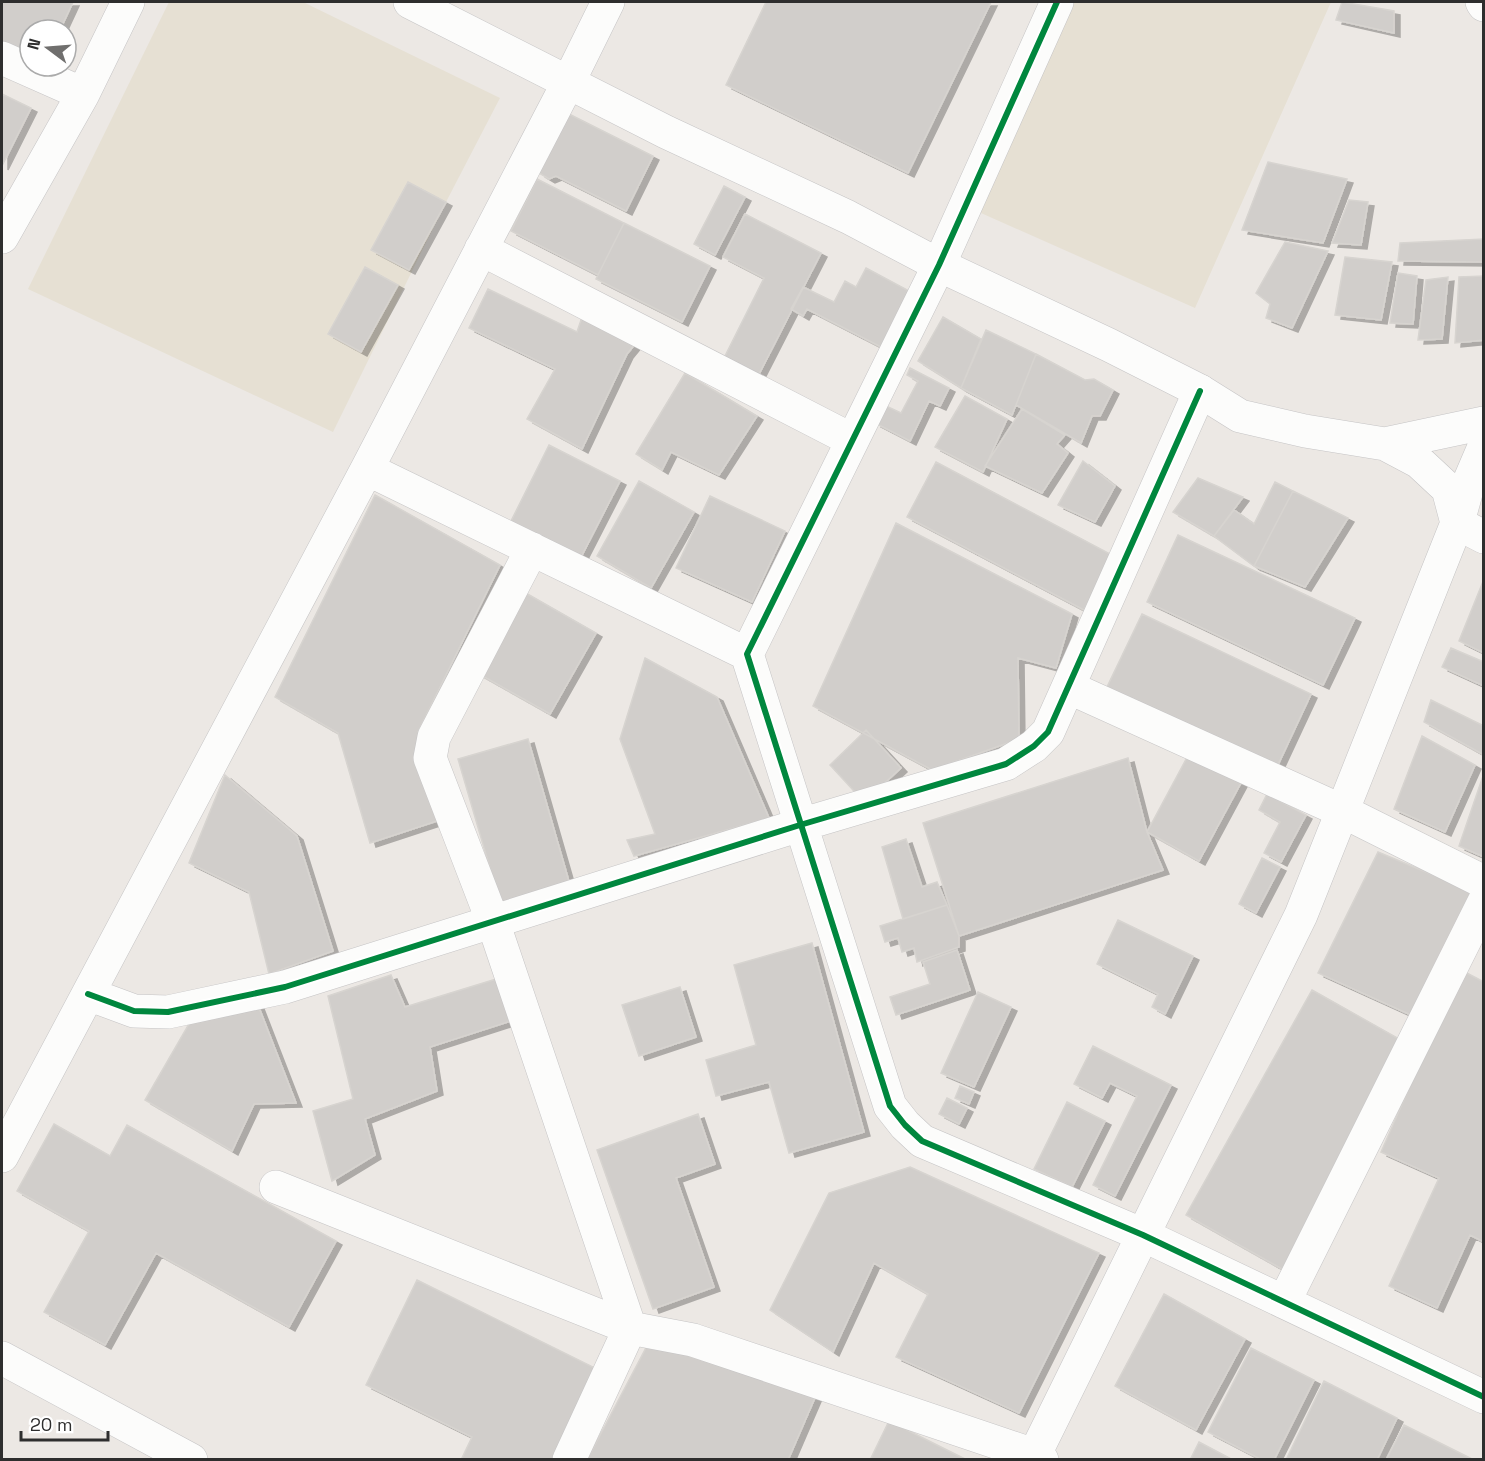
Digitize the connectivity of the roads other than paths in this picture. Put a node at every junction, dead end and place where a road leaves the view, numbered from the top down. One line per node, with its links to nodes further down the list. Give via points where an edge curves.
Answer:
1 (128, 2): 7 (street)
2 (410, 2): 6 (street)
3 (608, 2): 6 (street)
4 (1057, 2): 10 (street)
5 (2, 58): 7 (street)
6 (568, 81): 9 (street); 10 (street)
7 (83, 94): 8 (street)
8 (2, 237)
9 (481, 249): 13 (street); 16 (street)
10 (939, 265): 11 (street); 13 (street)
11 (1200, 391): 14 (street, via 1240,416); 20 (street)
12 (1484, 423): 14 (street)
13 (852, 440): 19 (street)
14 (1385, 444): 17 (street, via 1419,462 1448,489)
15 (1484, 447): 17 (street, via 1469,482)
16 (367, 469): 18 (street); 26 (street)
17 (1470, 530): 21 (street)
18 (532, 549): 19 (street); 25 (street, via 434,737 430,758)
19 (747, 654): 22 (street)
20 (1068, 687): 21 (street); 22 (street, via 1048,732 1006,764)
21 (1342, 811): 23 (street); 29 (street, via 1301,915)
22 (801, 825): 25 (street); 29 (street, via 890,1106 905,1125 922,1141)
23 (1484, 882)
24 (1484, 902): 30 (street)
25 (493, 922): 26 (street, via 285,987 168,1012 134,1011); 31 (street)
26 (88, 994): 27 (street)
27 (2, 1156)
28 (276, 1187): 31 (street)
29 (1143, 1235): 30 (street); 34 (street)
30 (1284, 1302): 33 (street)
31 (630, 1328): 34 (street, via 693,1340); 36 (street)
32 (2, 1358): 35 (street)
33 (1484, 1397)
34 (1036, 1458)
35 (191, 1460)
36 (569, 1460)

